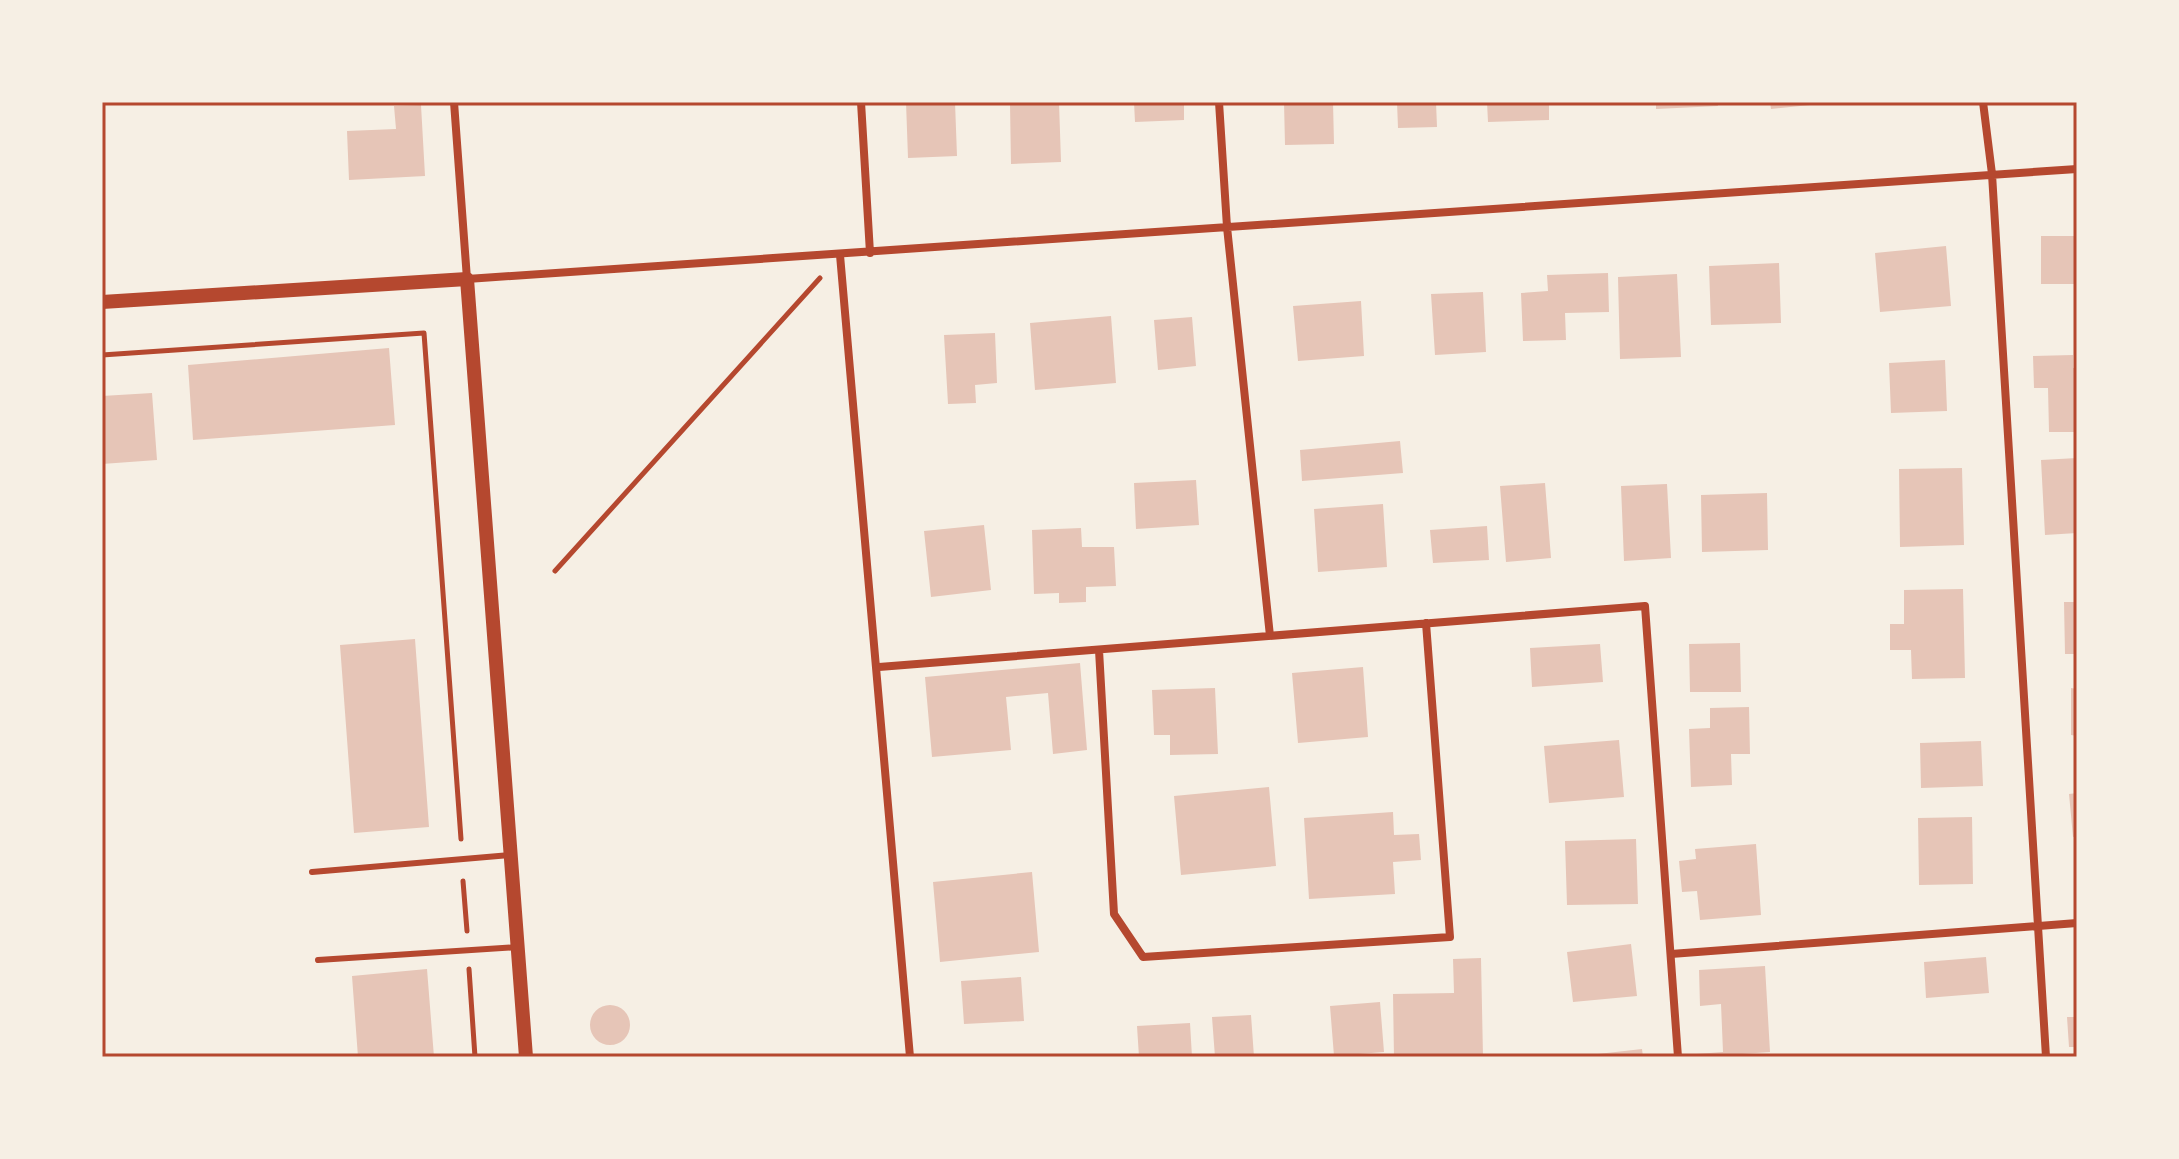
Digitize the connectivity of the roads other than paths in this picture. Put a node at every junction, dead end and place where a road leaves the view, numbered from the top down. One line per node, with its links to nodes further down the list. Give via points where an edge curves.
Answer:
1 (454, 102): 10 (street)
2 (861, 102): 8 (street)
3 (1219, 102): 7 (street)
4 (1983, 102): 6 (street)
5 (2077, 169): 6 (street)
6 (1992, 174): 7 (street); 19 (street)
7 (1227, 227): 8 (street); 13 (street)
8 (870, 253): 9 (street)
9 (840, 255): 10 (street); 15 (street)
10 (467, 279): 11 (street); 16 (street)
11 (102, 302)
12 (1426, 623): 13 (street); 14 (street, via 1450,937 1143,957 1114,914); 21 (street, via 1645,606)
13 (1270, 636): 14 (street)
14 (1099, 650): 15 (street)
15 (879, 667): 24 (street)
16 (511, 855): 17 (lane); 20 (street)
17 (312, 872)
18 (2077, 923): 19 (street)
19 (2036, 926): 21 (street); 26 (street)
20 (518, 947): 22 (lane); 23 (street)
21 (1671, 954): 25 (street)
22 (318, 960)
23 (526, 1057)
24 (910, 1057)
25 (1678, 1057)
26 (2046, 1057)

